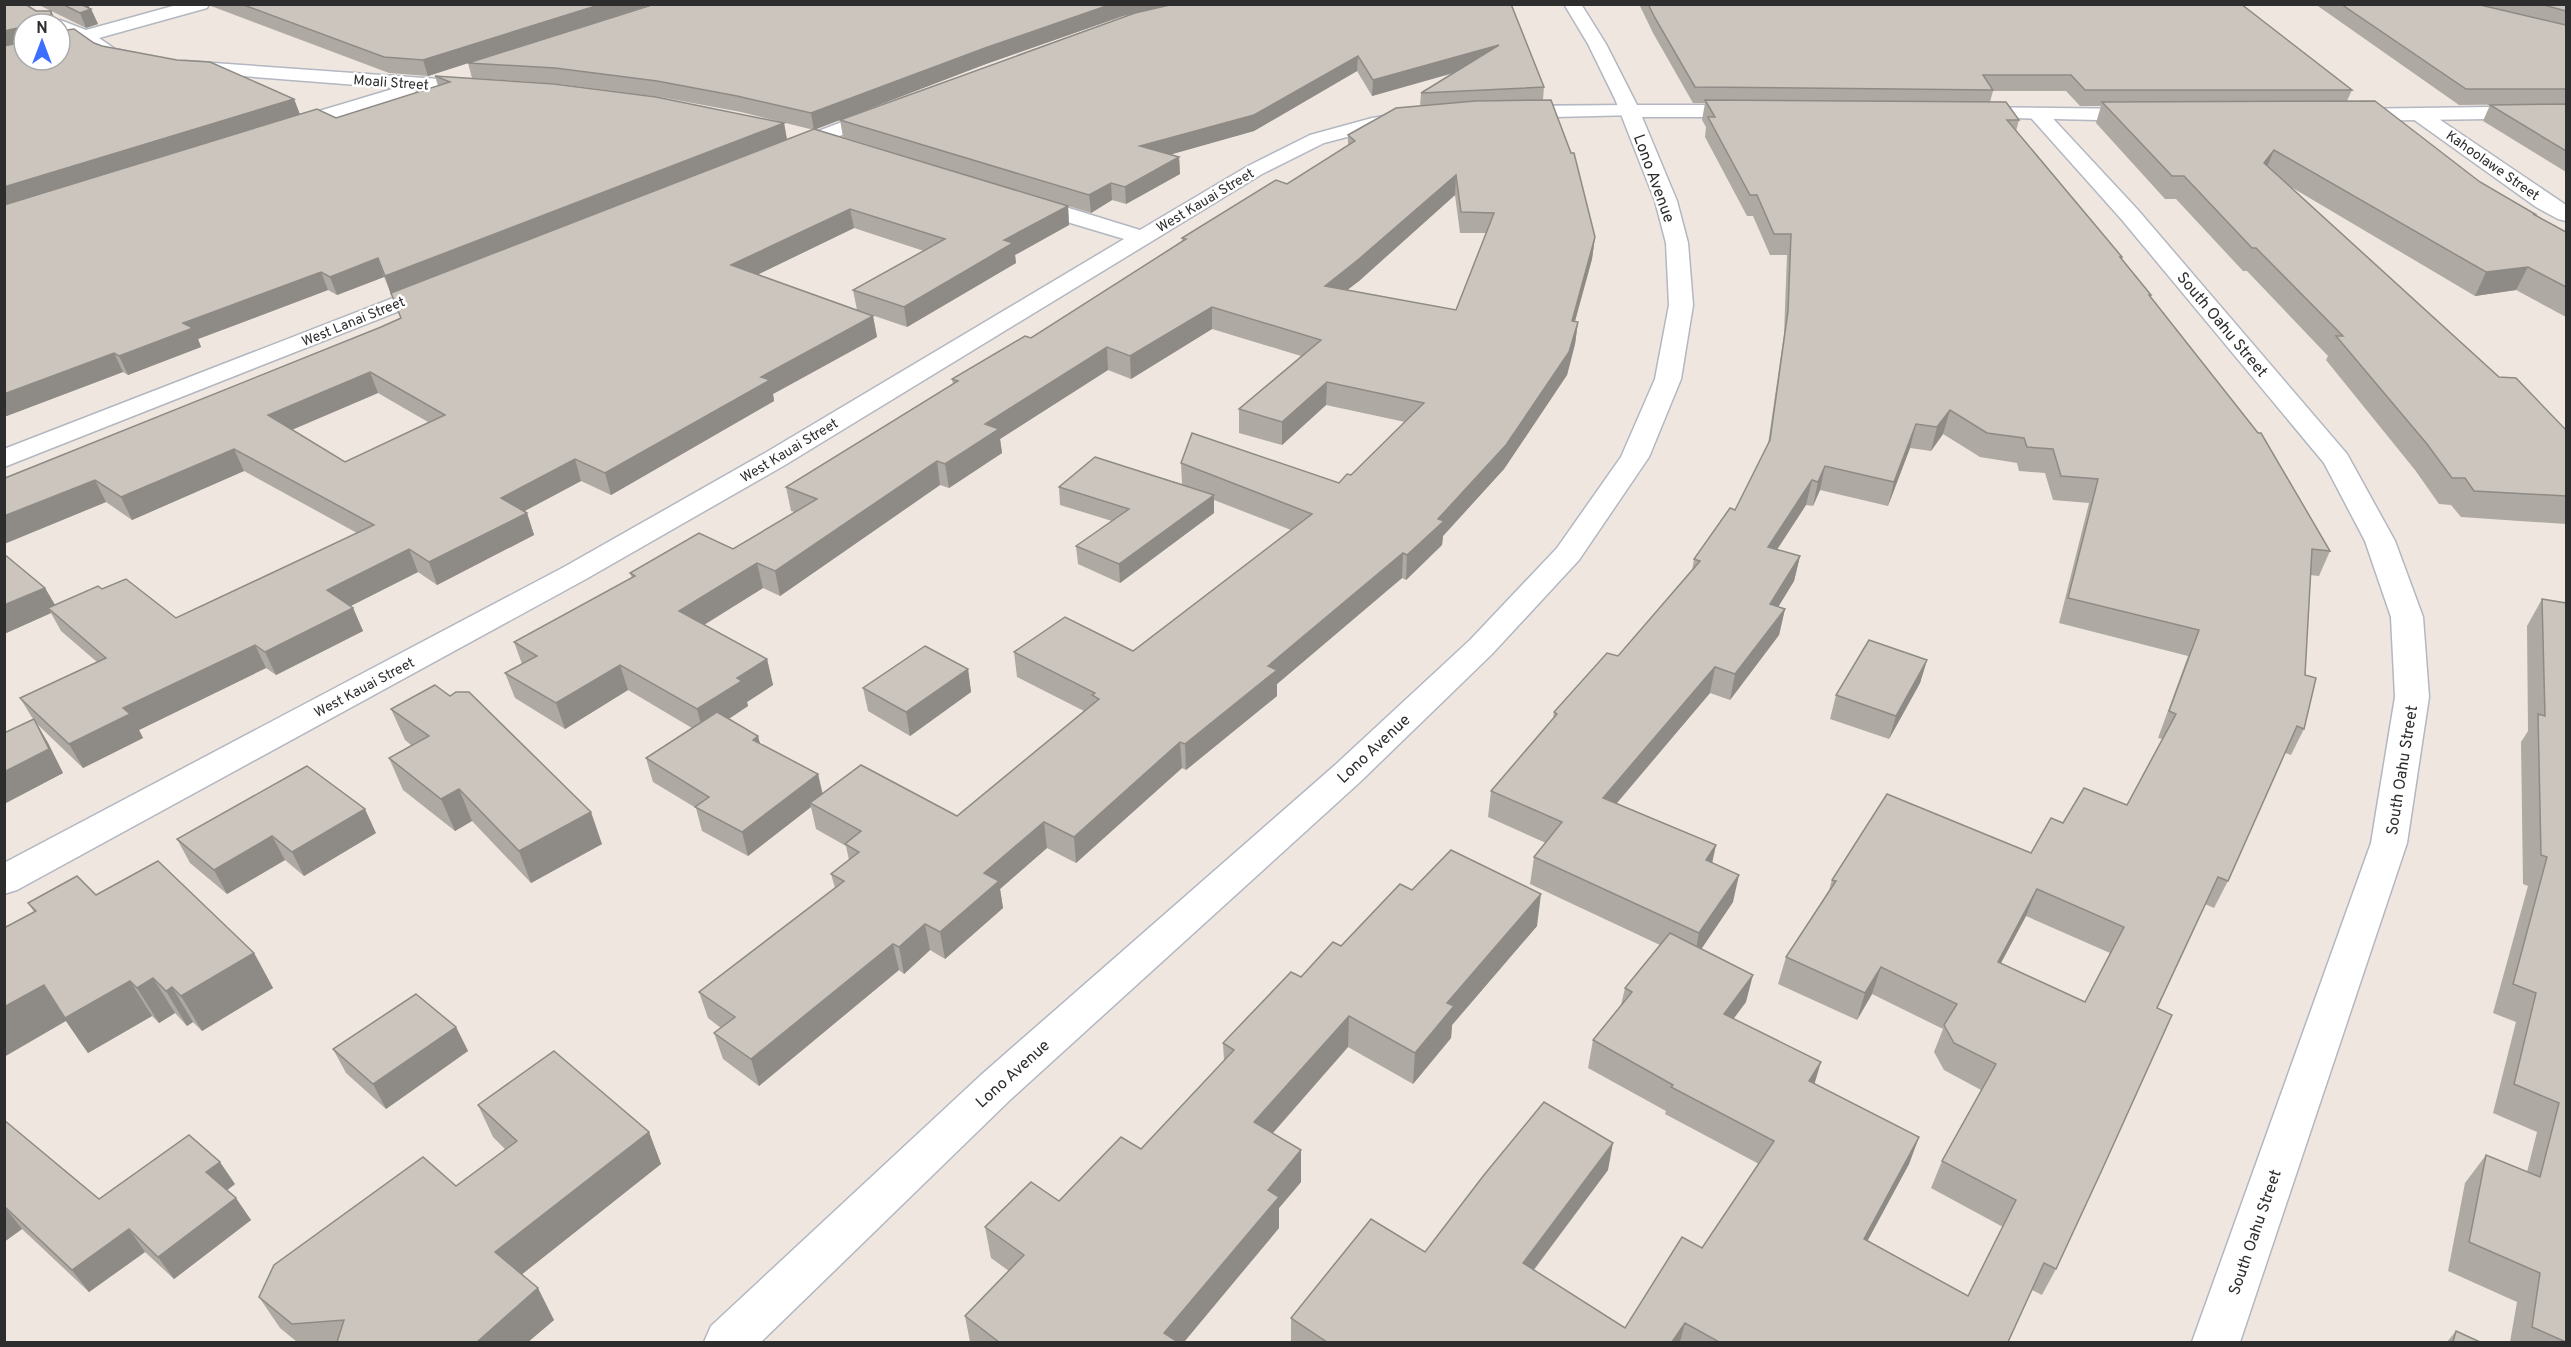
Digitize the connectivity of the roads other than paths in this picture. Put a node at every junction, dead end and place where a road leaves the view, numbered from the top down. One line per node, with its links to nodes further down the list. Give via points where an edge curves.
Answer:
1 (201, 4): 4 (street)
2 (1572, 4): 10 (street, Lono Avenue, via 1597,44)
3 (72, 31): 4 (street, Moali Street)
4 (84, 36): 5 (street); 7 (street, Moali Street, via 109,52 159,63)
5 (72, 39)
6 (481, 68): 7 (street)
7 (429, 85): 8 (street, Moali Street); 21 (street)
8 (500, 89)
9 (905, 104): 22 (street)
10 (1629, 111): 11 (street); 13 (street); 31 (street, Lono Avenue, via 1666,201 1677,243 1681,305 1668,379 1635,457 1568,554 1481,647 1347,774 996,1087)
11 (1764, 111)
12 (2566, 112): 16 (street)
13 (1487, 113)
14 (1946, 113): 15 (street)
15 (2038, 114): 18 (street); 32 (street, South Oahu Street, via 2130,215 2337,460 2379,541 2407,617 2412,697 2389,843)
16 (2420, 114): 19 (street); 26 (street, Kahoolawe Street)
17 (1439, 115): 27 (street, West Kauai Street, via 1372,124 1317,139 1255,170)
18 (2157, 115)
19 (2333, 115)
20 (783, 130): 22 (street)
21 (264, 135)
22 (816, 138): 23 (street); 24 (street)
23 (849, 148)
24 (771, 156)
25 (1008, 196): 27 (street)
26 (2566, 214)
27 (1144, 238): 30 (street, West Kauai Street, via 776,459 575,573)
28 (460, 279): 29 (street, West Lanai Street)
29 (4, 459)
30 (4, 880)
31 (728, 1342)
32 (2216, 1342)

